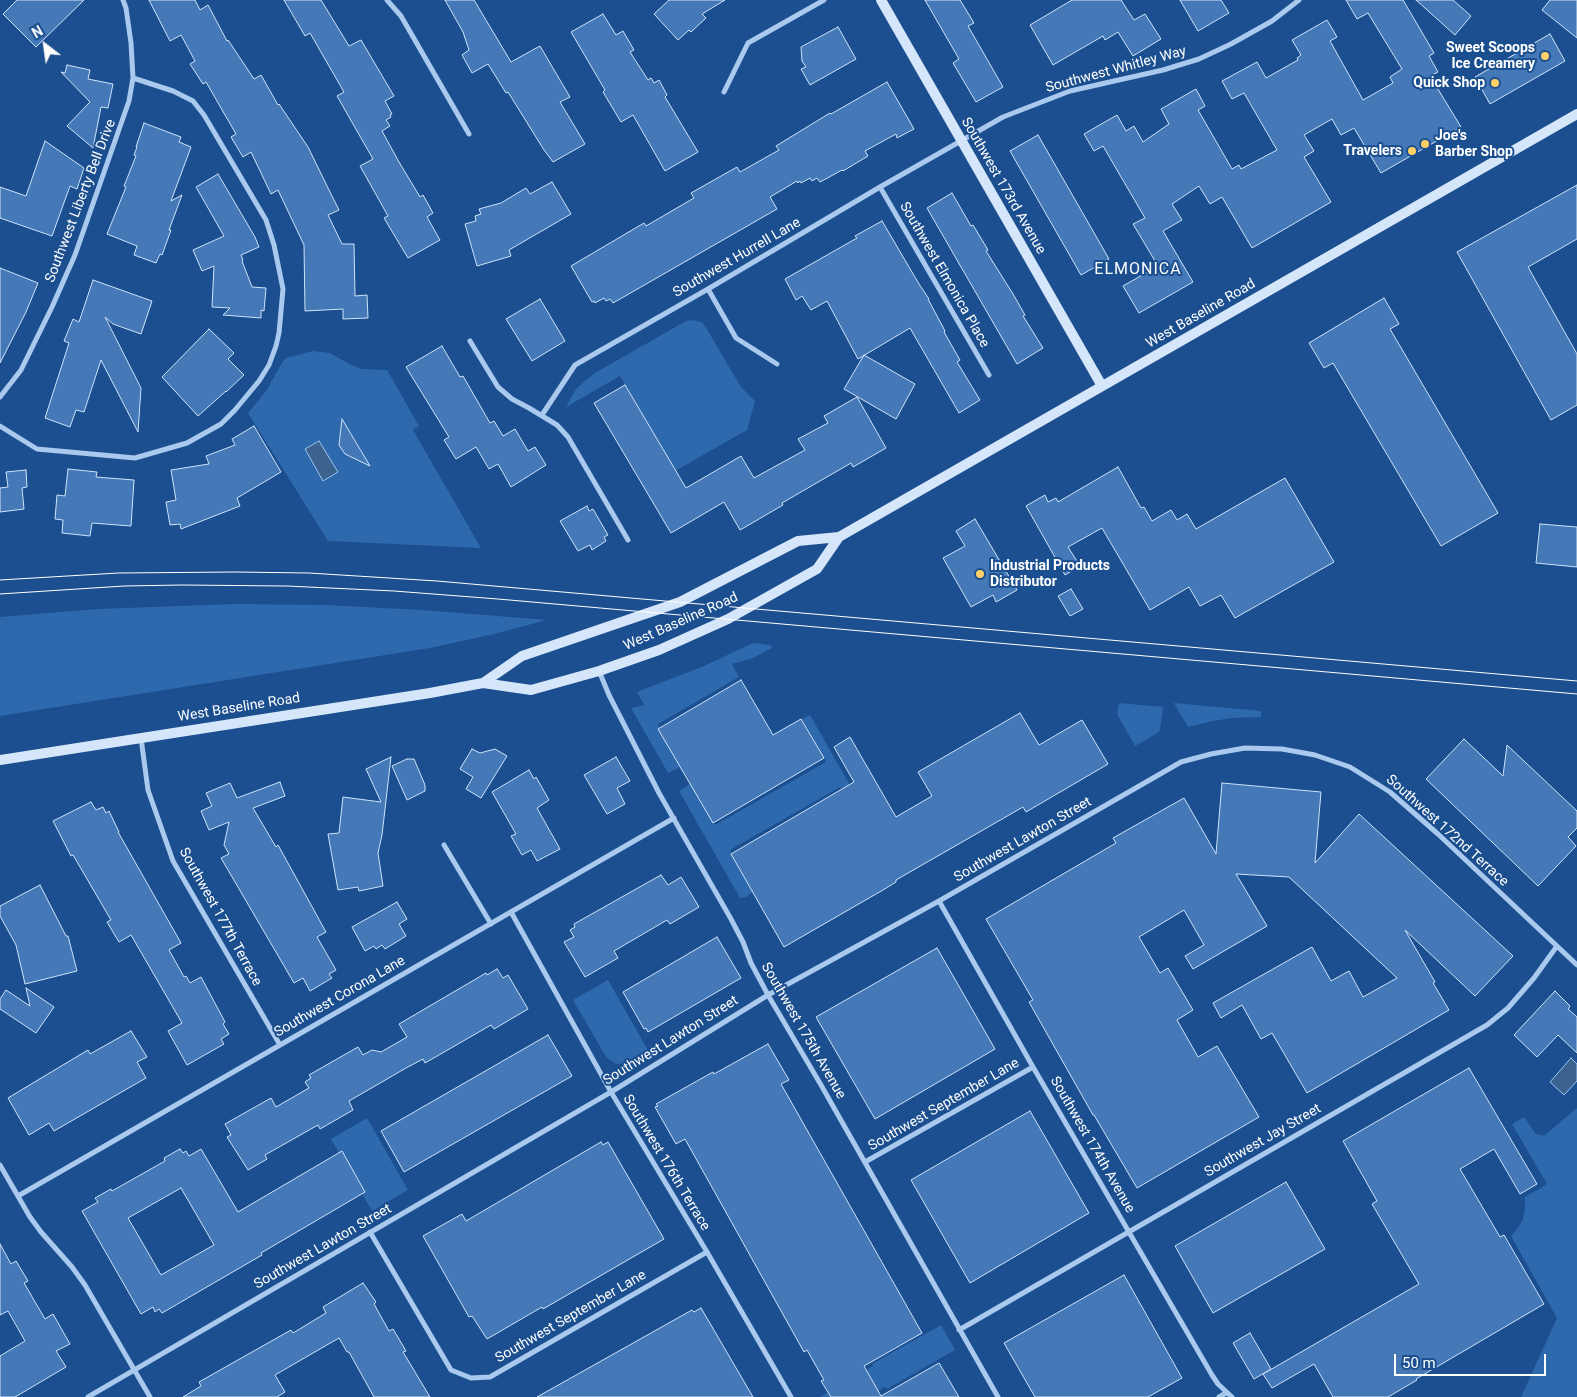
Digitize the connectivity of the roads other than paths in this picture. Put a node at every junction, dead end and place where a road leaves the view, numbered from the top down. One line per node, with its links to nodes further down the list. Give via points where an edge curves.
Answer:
1 (123, 0): 6 (street, Southwest Liberty Bell Drive)
2 (387, 0): 9 (street, via 401,16)
3 (824, 0): 7 (street, via 748,43)
4 (881, 0): 10 (main road, Southwest 173rd Avenue)
5 (1299, 0): 10 (street, Southwest Whitley Way, via 1272,21 1199,59 1070,91 1004,117)
6 (133, 78): 17 (street, Southwest Liberty Bell Drive, via 129,101 75,255 20,370); 19 (street, via 193,101 266,220 283,289 279,333 273,356 259,381 221,424 187,444 134,458 37,449)
7 (724, 92)
8 (1577, 114): 16 (main road, West Baseline Road)
9 (469, 134)
10 (961, 140): 11 (street, Southwest Hurrell Lane); 16 (main road, Southwest 173rd Avenue)
11 (880, 187): 12 (street, Southwest Hurrell Lane); 15 (street, Southwest Elmonica Place)
12 (708, 290): 14 (street, via 736,338); 18 (street, Southwest Hurrell Lane, via 575,365)
13 (470, 341): 18 (street, via 498,387 512,399)
14 (776, 364)
15 (989, 375)
16 (1102, 386): 20 (main road, West Baseline Road)
17 (0, 397)
18 (542, 415): 21 (street, via 568,437)
19 (0, 426)
20 (839, 537): 22 (main road, West Baseline Road, via 817,570 728,619 659,650); 23 (main road, West Baseline Road, via 798,541 680,602 522,656)
21 (628, 540)
22 (599, 671): 23 (main road, West Baseline Road, via 531,690); 27 (street, Southwest 175th Avenue)
23 (482, 682): 24 (main road, West Baseline Road)
24 (140, 738): 26 (main road, West Baseline Road); 35 (street, Southwest 177th Terrace, via 148,790 173,861)
25 (1282, 748): 29 (street, Southwest Lawton Street, via 1245,748 1181,762); 32 (street, Southwest 172nd Terrace, via 1350,767 1390,792)
26 (0, 760)
27 (674, 818): 30 (street, Southwest Corona Lane); 34 (street, Southwest 175th Avenue, via 731,919)
28 (444, 845): 31 (street)
29 (940, 900): 34 (street, Southwest Lawton Street); 36 (street, Southwest 174th Avenue)
30 (511, 912): 31 (street, Southwest Corona Lane); 37 (street, Southwest 176th Terrace)
31 (491, 924): 35 (street, Southwest Corona Lane)
32 (1557, 946): 33 (street, Southwest 172nd Terrace); 42 (street, Southwest Jay Street, via 1513,1002 1487,1025)
33 (1577, 965)
34 (768, 995): 37 (street, Southwest Lawton Street); 38 (street, Southwest 175th Avenue)
35 (280, 1045): 40 (street, Southwest Corona Lane)
36 (1033, 1066): 38 (street, Southwest September Lane); 42 (street, Southwest 174th Avenue)
37 (611, 1092): 41 (street, Southwest Lawton Street); 43 (street, Southwest 176th Terrace)
38 (865, 1162): 44 (street, Southwest 175th Avenue)
39 (0, 1166): 40 (street)
40 (18, 1196): 45 (street, via 30,1218 84,1285)
41 (370, 1232): 43 (street, Southwest September Lane, via 451,1370 471,1378 490,1377); 45 (street, Southwest Lawton Street)
42 (1129, 1232): 44 (street, Southwest Jay Street); 46 (street, Southwest 174th Avenue, via 1212,1375)
43 (707, 1252): 49 (street, Southwest 176th Terrace)
44 (959, 1330): 50 (street, Southwest 175th Avenue)
45 (134, 1369): 47 (street, Southwest Lawton Street); 48 (street)
46 (1226, 1393): 51 (street); 52 (street, Southwest 174th Avenue)
47 (88, 1397)
48 (150, 1397)
49 (791, 1397)
50 (998, 1397)
51 (1219, 1397)
52 (1232, 1397)

